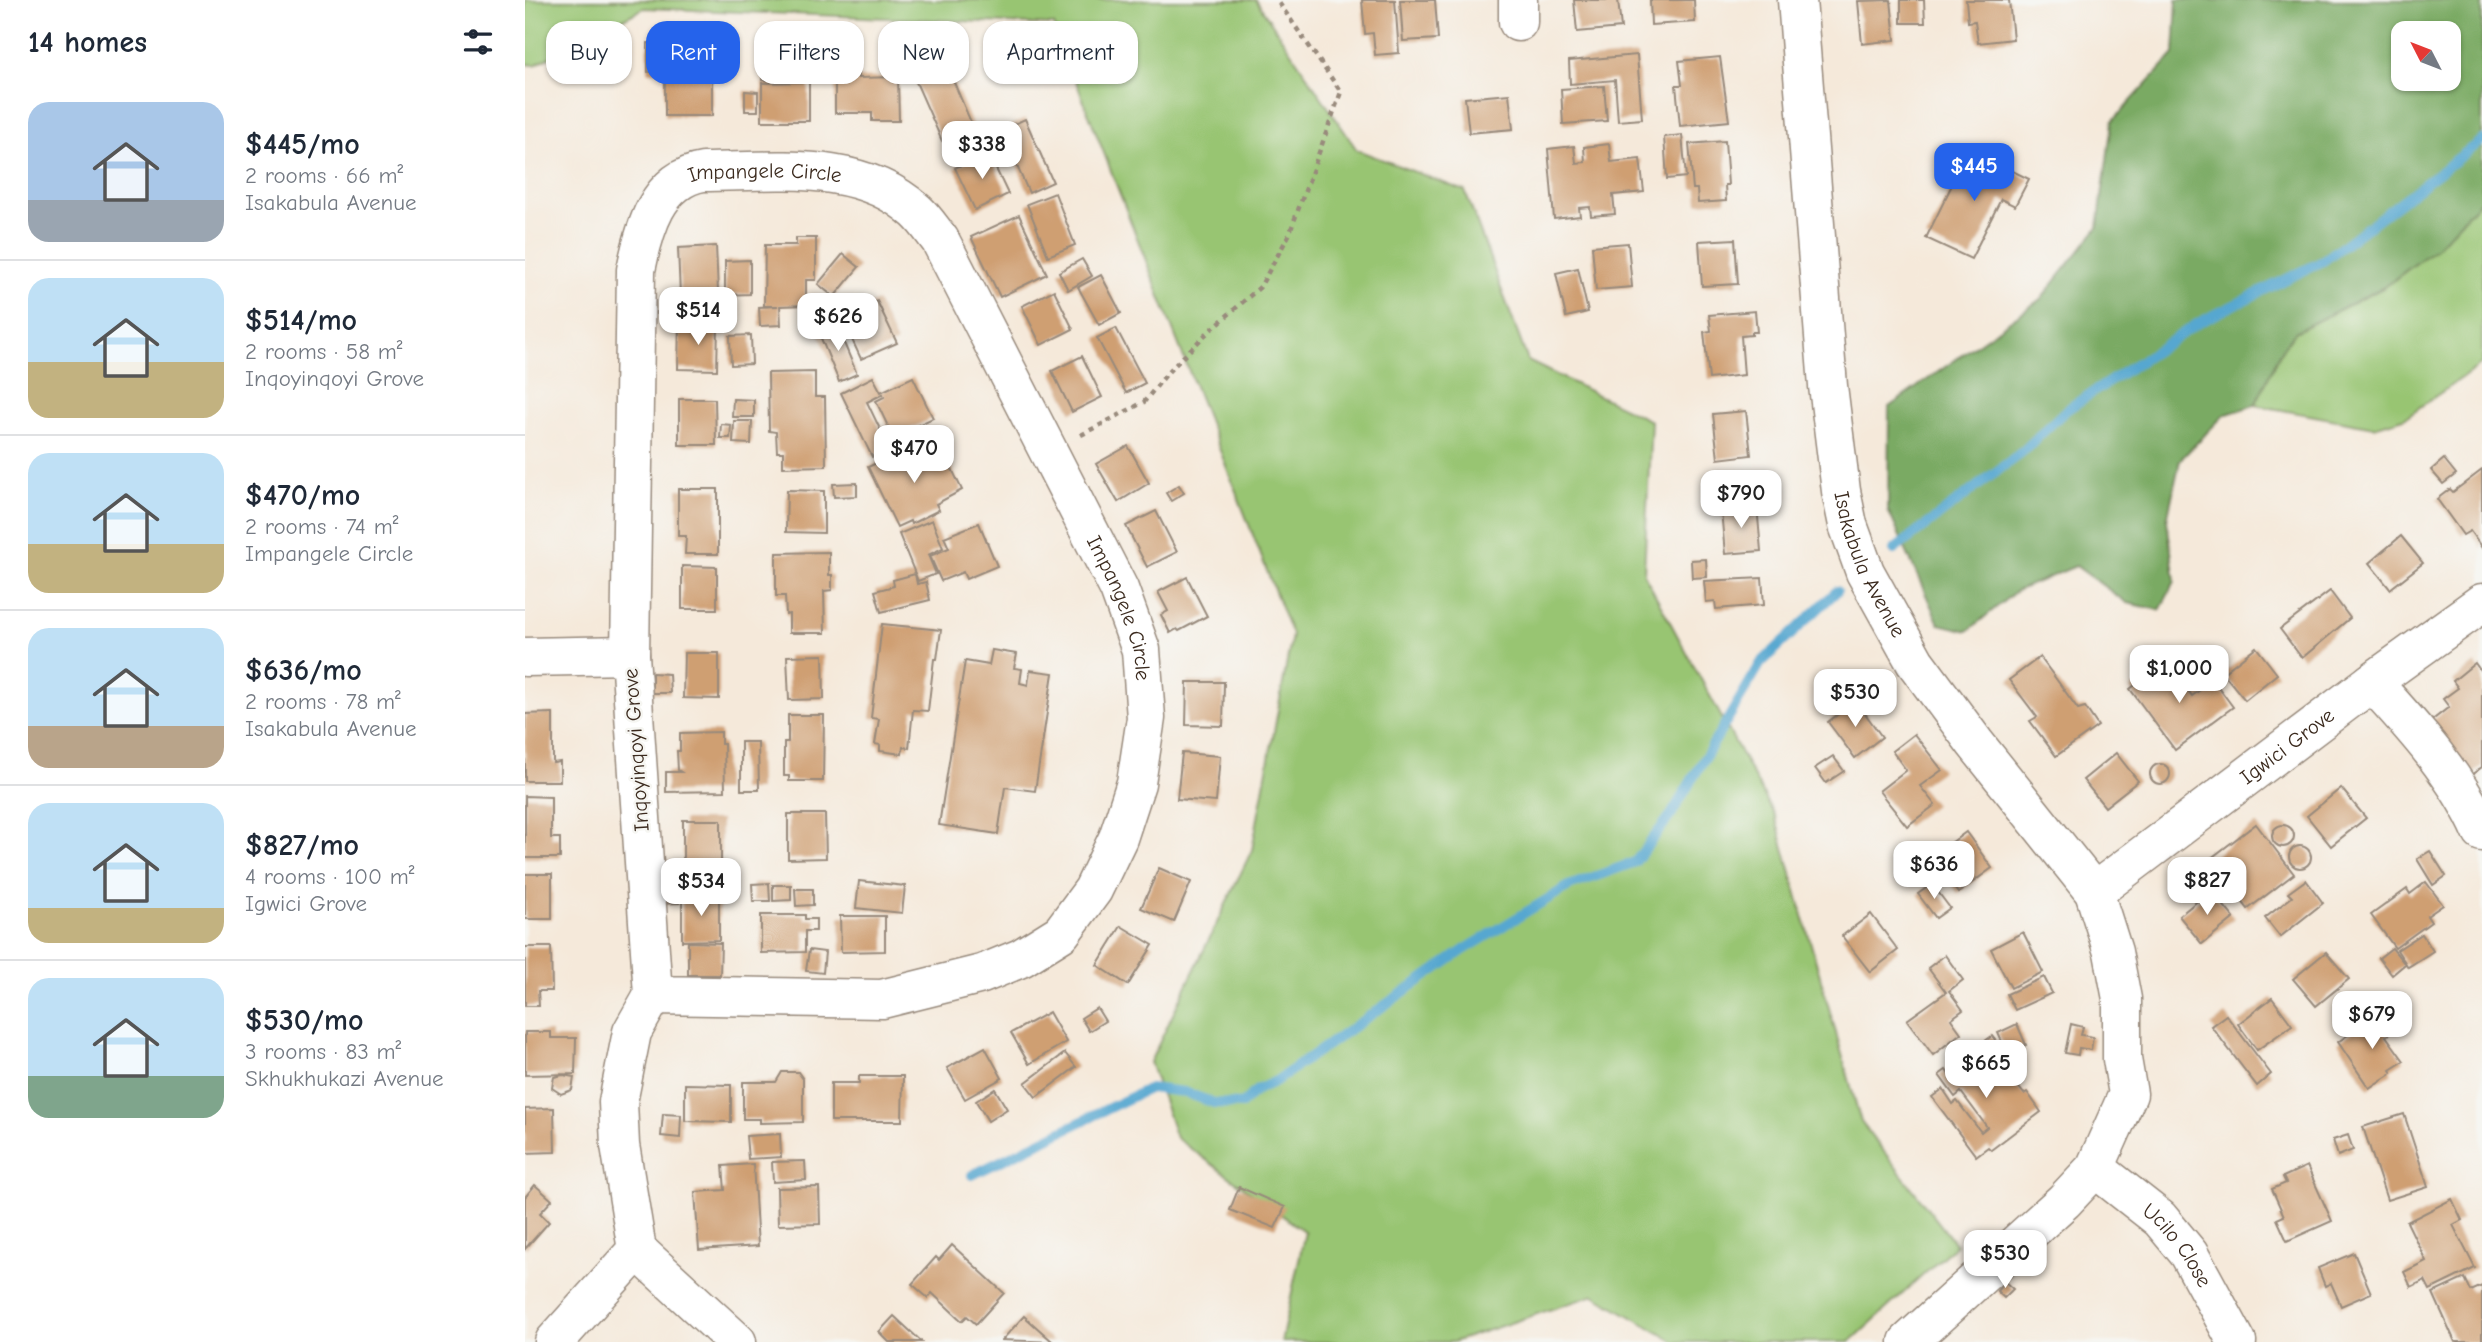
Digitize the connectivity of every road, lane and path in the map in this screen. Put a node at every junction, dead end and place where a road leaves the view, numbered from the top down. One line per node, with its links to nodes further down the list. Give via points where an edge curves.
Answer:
1 (1277, 0): 4 (path, via 1341,92 1289,235 1260,287 1205,335 1144,402)
2 (1797, 0): 10 (street, Isakabula Avenue, via 1828,386 1848,525 1865,572 1915,662)
3 (641, 243): 4 (street, Impangele Circle, via 666,191 690,174 829,173 863,180 892,193 916,211 940,240); 6 (street, Inqoyinqoyi Grove, via 636,270)
4 (1049, 453): 11 (street, Impangele Circle, via 1119,589 1141,650 1146,718 1136,783 1118,838 1093,890 1061,933 1021,958 967,980 882,999)
5 (2482, 603): 8 (street, Igwici Grove)
6 (630, 655): 7 (street); 11 (street, Inqoyinqoyi Grove)
7 (525, 657)
8 (2372, 682): 9 (street, via 2445,768); 10 (street, Igwici Grove)
9 (2482, 832)
10 (2094, 891): 12 (street, Isakabula Avenue, via 2122,999 2122,1059 2128,1094)
11 (653, 995): 13 (street, via 632,1032 618,1102)
12 (2095, 1168): 16 (street, Isakabula Avenue); 17 (street, Ucilo Close, via 2160,1219 2182,1245)
13 (637, 1250): 14 (street); 15 (street)
14 (554, 1342)
15 (737, 1342)
16 (1908, 1342)
17 (2237, 1342)

